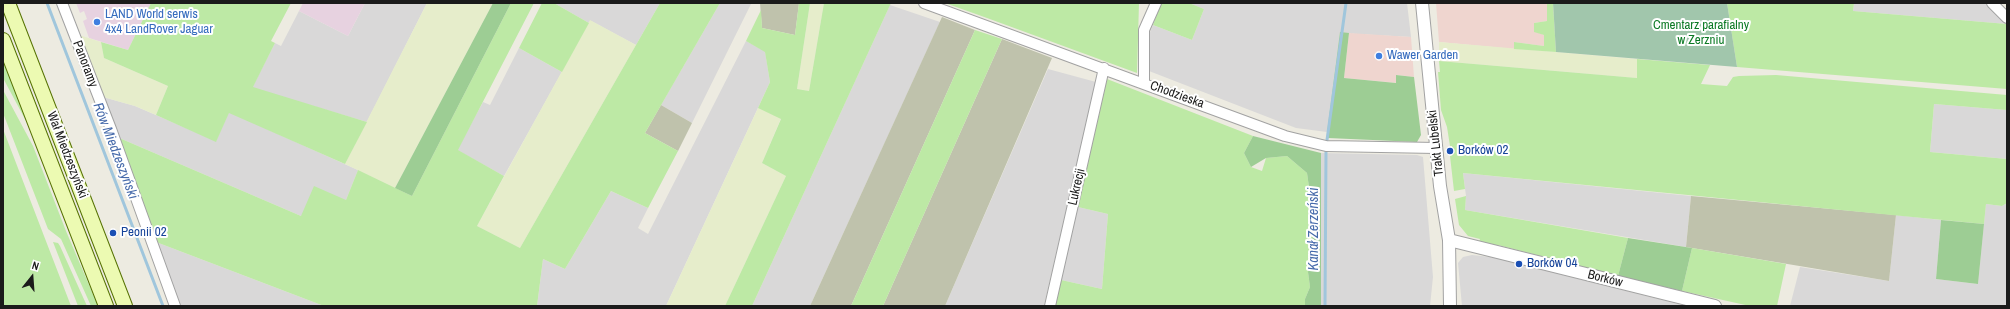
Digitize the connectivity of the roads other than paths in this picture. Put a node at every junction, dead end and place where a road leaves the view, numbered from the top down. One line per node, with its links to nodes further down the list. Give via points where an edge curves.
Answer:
1 (8, 3): 14 (main road, Wał Miedzeszyński)
2 (62, 3): 15 (street, Panoramy)
3 (924, 3): 9 (street, Chodzieska)
4 (1156, 3): 10 (street, via 1144,30)
5 (1422, 3): 11 (street, Trakt Lubelski)
6 (1992, 3): 7 (street)
7 (2007, 18)
8 (3, 40): 13 (main road, Wał Miedzeszyński)
9 (1104, 68): 10 (street, Chodzieska); 16 (street, Lukrecji)
10 (1144, 83): 11 (street, Chodzieska, via 1306,142 1326,146)
11 (1436, 148): 12 (street, Trakt Lubelski)
12 (1449, 240): 17 (street, Trakt Lubelski); 18 (street, Borków)
13 (106, 306)
14 (125, 306)
15 (175, 306)
16 (1050, 306)
17 (1450, 306)
18 (1715, 306)

